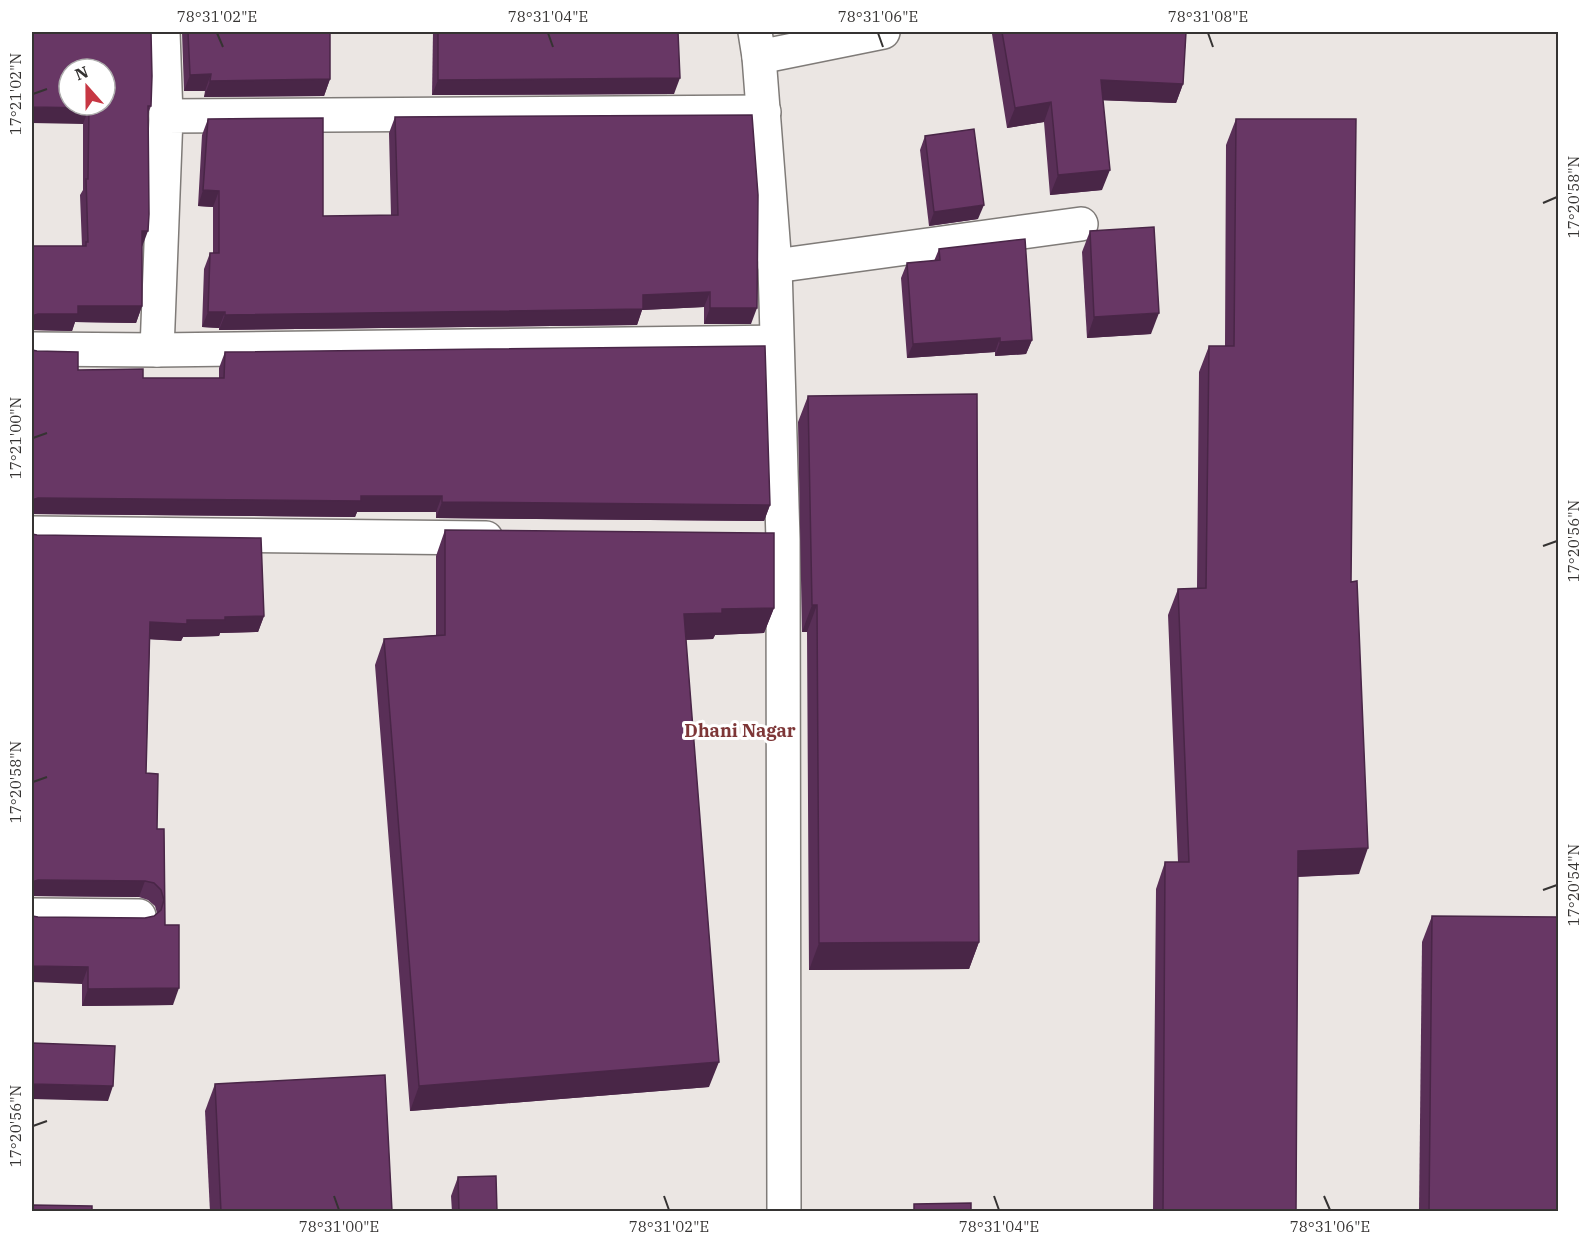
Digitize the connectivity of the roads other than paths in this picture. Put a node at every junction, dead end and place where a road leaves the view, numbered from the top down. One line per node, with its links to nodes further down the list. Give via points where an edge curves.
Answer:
1 (163, 32): 5 (street)
2 (883, 32): 3 (street)
3 (757, 44): 4 (street)
4 (764, 112): 5 (street); 7 (street)
5 (166, 116): 10 (street)
6 (1081, 224): 7 (street)
7 (775, 266): 8 (street)
8 (776, 342): 10 (street); 15 (street, via 771,540)
9 (32, 349): 10 (street)
10 (157, 350)
11 (32, 533): 12 (street)
12 (520, 538)
13 (32, 915): 14 (street)
14 (139, 916)
15 (784, 1212)

